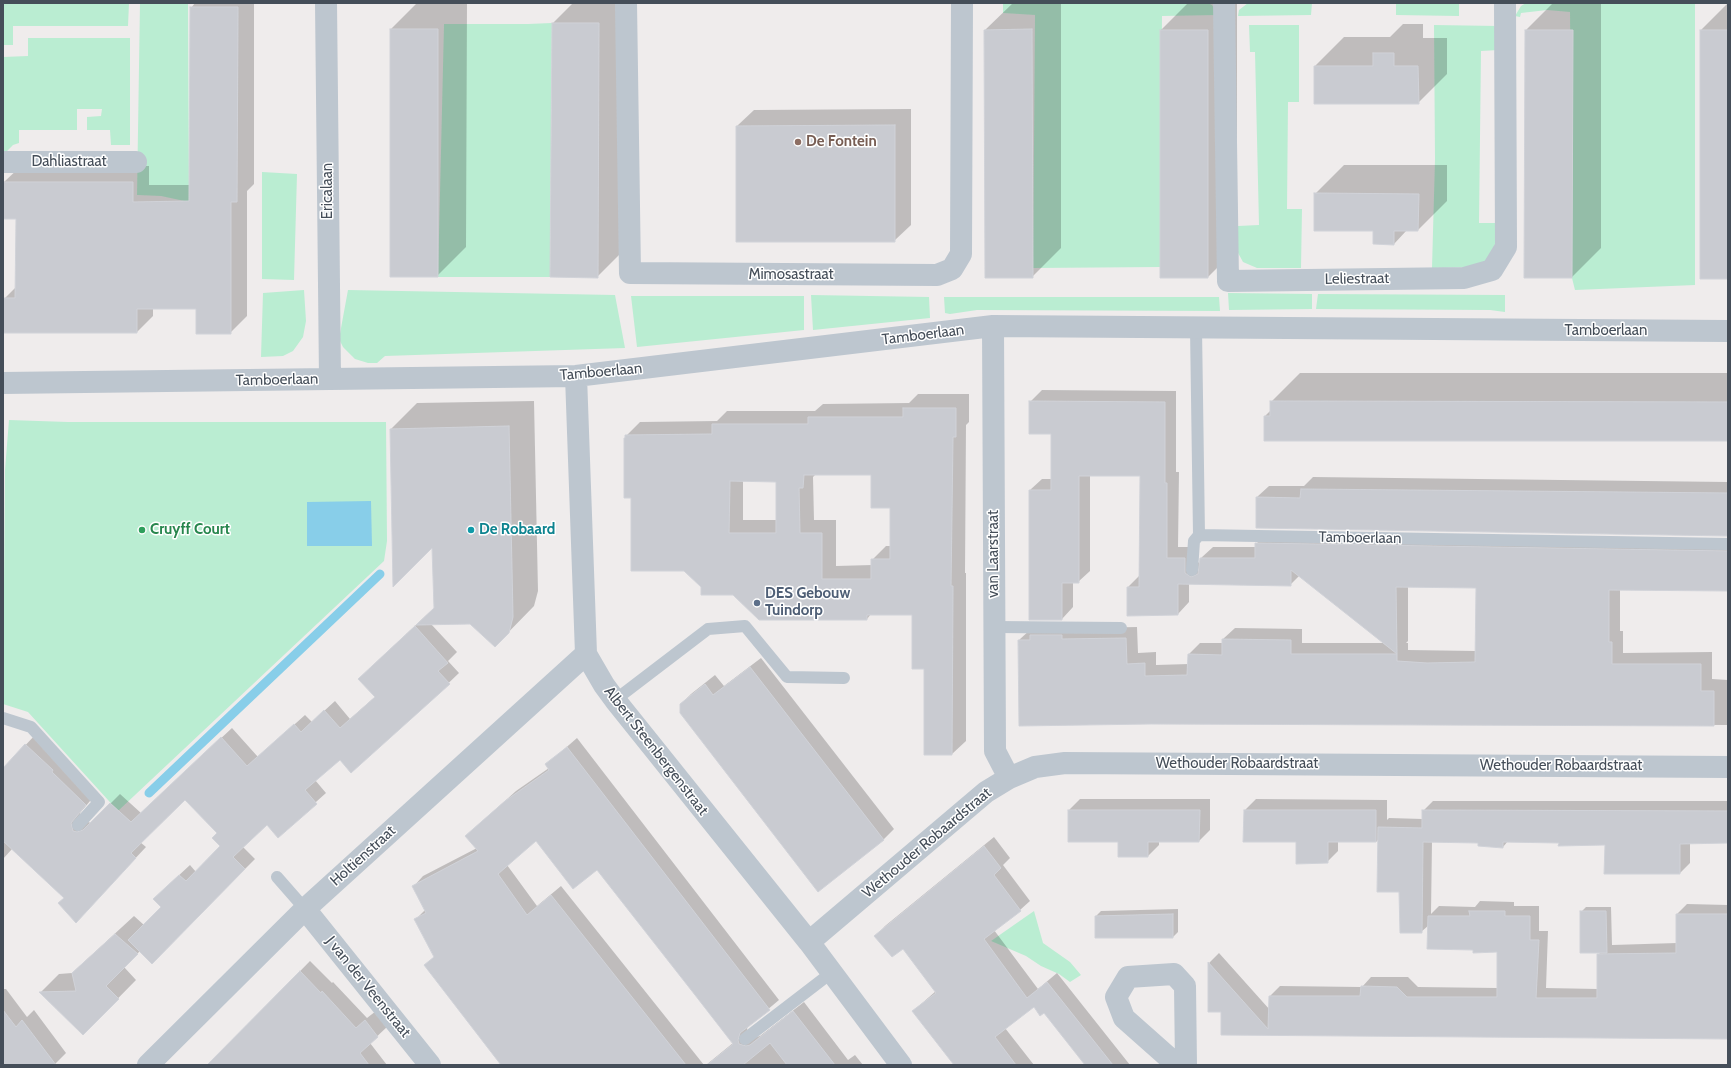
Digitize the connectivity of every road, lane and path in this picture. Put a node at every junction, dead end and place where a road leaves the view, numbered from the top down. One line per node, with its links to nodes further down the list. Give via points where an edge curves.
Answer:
1 (326, 3): 12 (street, Ericalaan)
2 (626, 3): 3 (street, Mimosastraat, via 630,273 937,275 952,269 961,254)
3 (962, 3)
4 (1224, 3): 5 (street, Leliestraat, via 1228,281 1464,278 1492,270 1506,247)
5 (1505, 3)
6 (3, 162): 7 (street, Dahliastraat)
7 (136, 162)
8 (993, 326): 9 (street, Tamboerlaan); 11 (street, Tamboerlaan); 17 (street, van Laarstraat)
9 (1196, 328): 10 (street, Tamboerlaan); 14 (lane)
10 (1728, 331)
11 (576, 376): 12 (street, Tamboerlaan); 19 (street, Albert Steenbergenstraat)
12 (330, 379): 13 (street, Tamboerlaan)
13 (3, 383)
14 (1199, 535): 15 (lane, Tamboerlaan); 16 (lane, via 1194,541)
15 (1728, 544)
16 (1192, 570)
17 (994, 627): 18 (lane); 24 (street, van Laarstraat, via 995,751)
18 (1121, 628)
19 (586, 654): 21 (street, Albert Steenbergenstraat); 27 (street, Holtienstraat)
20 (844, 678): 21 (lane, via 788,677 745,626 708,629)
21 (615, 700): 28 (street, Albert Steenbergenstraat)
22 (3, 718): 25 (lane, via 31,727 99,802)
23 (1728, 767): 24 (street, Wethouder Robaardstraat, via 1066,763 1035,767)
24 (1009, 778): 28 (street, Wethouder Robaardstraat, via 986,792)
25 (78, 825)
26 (277, 877): 27 (lane)
27 (305, 908): 31 (street, Holtienstraat); 32 (street, J van der Veenstraat)
28 (808, 942): 29 (street, Albert Steenbergenstraat)
29 (831, 973): 30 (lane); 33 (street, Albert Steenbergenstraat)
30 (745, 1039)
31 (148, 1065)
32 (430, 1065)
33 (901, 1065)
34 (1177, 1065): 35 (street, via 1124,1018 1116,997 1128,977 1174,974 1185,986)
35 (1186, 1065)

